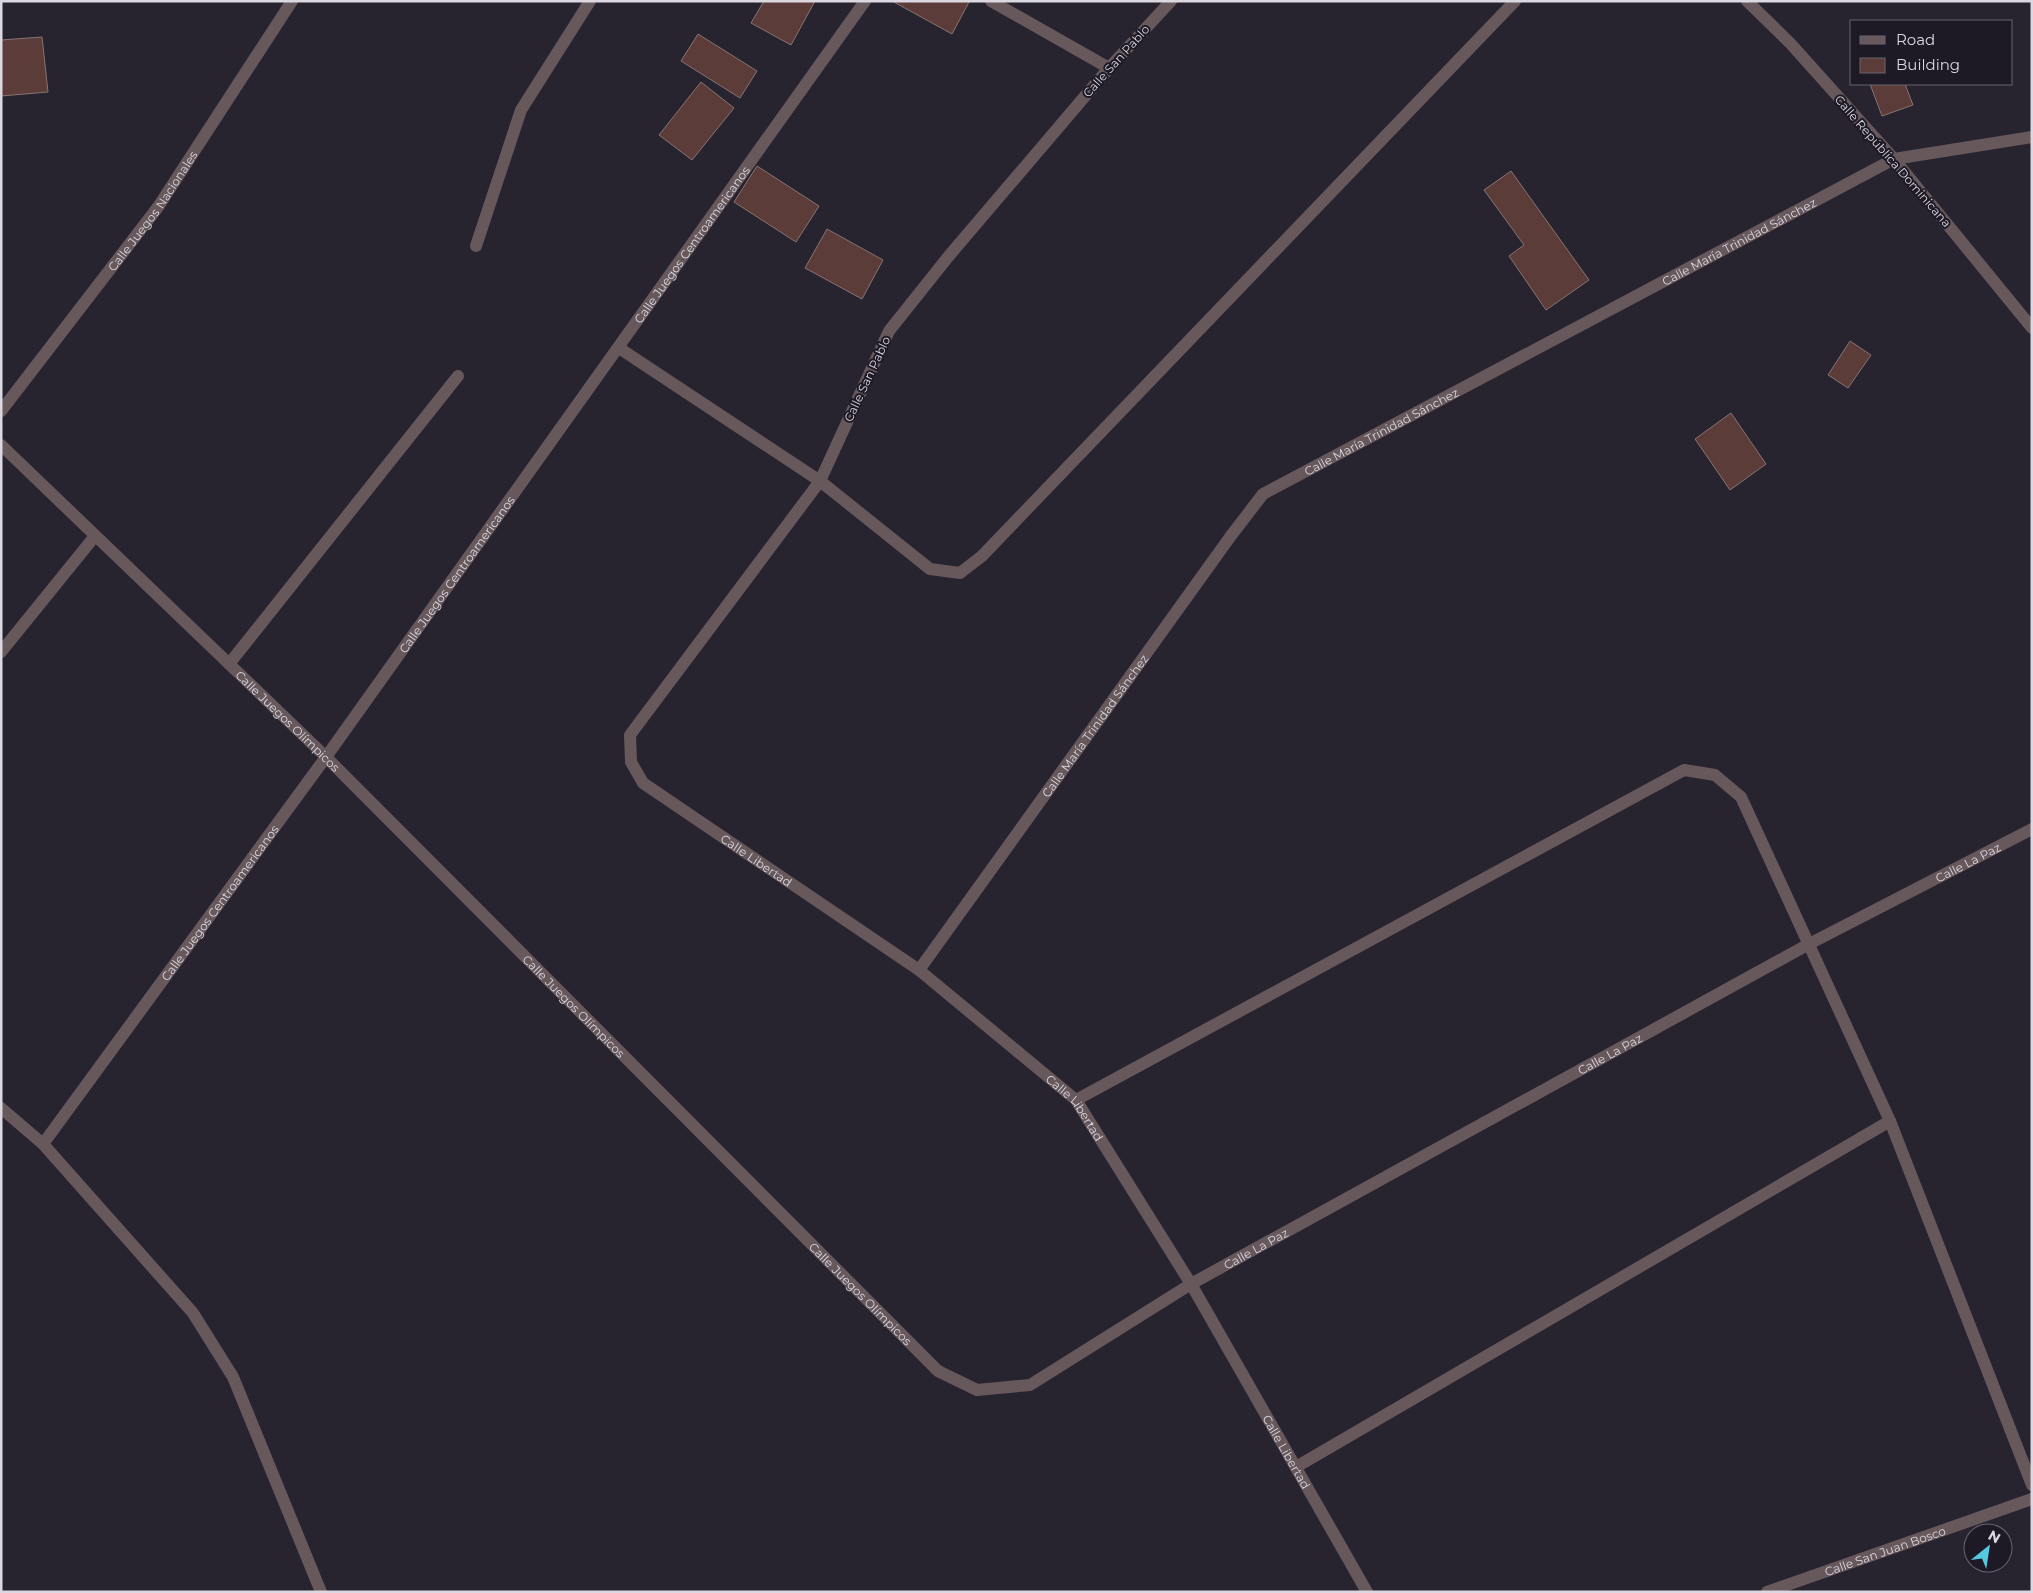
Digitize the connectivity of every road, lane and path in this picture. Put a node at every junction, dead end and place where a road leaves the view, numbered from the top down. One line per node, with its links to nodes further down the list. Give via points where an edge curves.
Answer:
1 (292, 1): 15 (street, Calle Juegos Nacionales, via 158,207)
2 (590, 1): 11 (street, via 521,110)
3 (865, 1): 13 (street, Calle Juegos Centroamericanos)
4 (991, 1): 8 (street)
5 (1171, 1): 8 (street, Calle San Pablo)
6 (1515, 1): 17 (street, via 982,556 960,573 930,569)
7 (1747, 1): 10 (street, Calle República Dominicana, via 1790,43)
8 (1109, 68): 17 (street, Calle San Pablo, via 948,257 890,331)
9 (2032, 137): 10 (street, Calle María Trinidad Sánchez)
10 (1894, 159): 12 (street, Calle República Dominicana); 25 (street, Calle María Trinidad Sánchez, via 1263,494)
11 (476, 246)
12 (2032, 328)
13 (619, 348): 17 (street); 21 (street, Calle Juegos Centroamericanos)
14 (458, 376): 20 (street)
15 (1, 411)
16 (1, 445): 18 (street, Calle Juegos Olímpicos)
17 (820, 480): 22 (street, Calle San Pablo, via 630,735)
18 (95, 536): 19 (street); 20 (street, Calle Juegos Olímpicos)
19 (1, 652)
20 (229, 664): 21 (street, Calle Juegos Olímpicos)
21 (326, 757): 29 (street, Calle Juegos Centroamericanos); 30 (street, Calle Juegos Olímpicos, via 938,1371 977,1390 1030,1385)
22 (631, 762): 25 (street, Calle Libertad, via 643,783)
23 (2032, 829): 24 (street, Calle La Paz)
24 (1809, 944): 26 (street, via 1741,797 1715,774 1684,770); 28 (street); 30 (street, Calle La Paz)
25 (919, 970): 26 (street, Calle Libertad)
26 (1076, 1100): 30 (street, Calle Libertad)
27 (1, 1108): 29 (street)
28 (1890, 1121): 31 (street); 32 (street)
29 (42, 1144): 34 (street, via 193,1313 233,1377)
30 (1191, 1284): 31 (street, Calle Libertad)
31 (1296, 1468): 35 (street, Calle Libertad)
32 (2032, 1485)
33 (2032, 1499): 36 (street, Calle San Juan Bosco)
34 (321, 1592)
35 (1367, 1592)
36 (1767, 1592)

